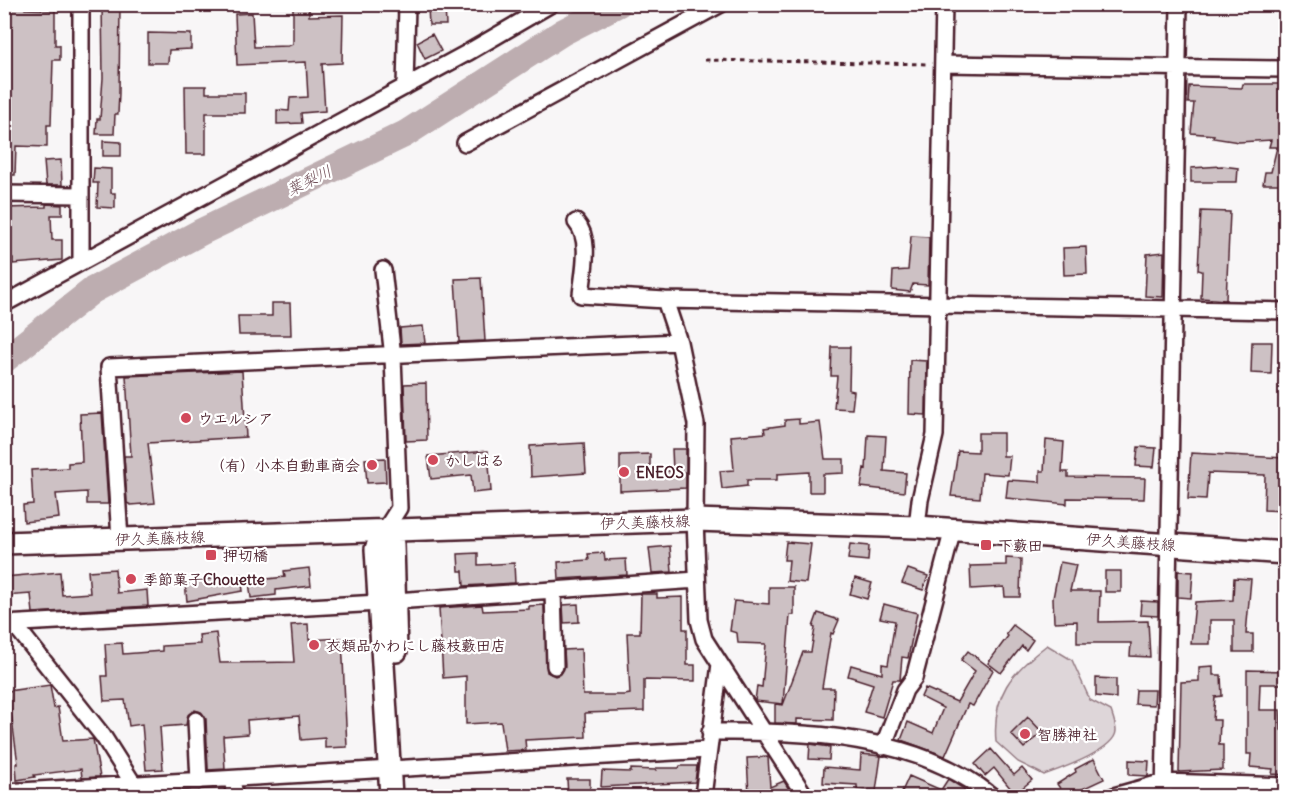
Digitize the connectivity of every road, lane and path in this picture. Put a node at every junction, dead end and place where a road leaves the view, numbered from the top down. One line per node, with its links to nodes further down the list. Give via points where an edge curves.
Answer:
1 (81, 4): 14 (street)
2 (407, 4): 11 (street)
3 (551, 4): 11 (street)
4 (721, 4): 12 (street)
5 (944, 4): 8 (street)
6 (1179, 4): 9 (street)
7 (705, 60): 8 (path)
8 (943, 64): 9 (street); 20 (street)
9 (1178, 67): 10 (street); 21 (street)
10 (1286, 69)
11 (405, 87): 16 (street)
12 (465, 143)
13 (4, 194): 14 (street)
14 (80, 195): 16 (street)
15 (576, 222): 18 (street, via 583,230 585,244 581,295)
16 (81, 261): 19 (street)
17 (383, 270): 24 (street)
18 (665, 300): 20 (street); 23 (street)
19 (4, 304)
20 (939, 304): 21 (street); 26 (street, via 935,435)
21 (1173, 309): 22 (street); 31 (street)
22 (1286, 310)
23 (679, 342): 24 (street); 25 (street, via 696,424)
24 (393, 357): 28 (street, via 399,508); 29 (street, via 109,367)
25 (695, 520): 26 (main road, 伊久美藤枝線); 28 (main road, 伊久美藤枝線); 33 (street)
26 (917, 527): 27 (main road, 伊久美藤枝線)
27 (953, 529): 31 (main road, 伊久美藤枝線); 42 (street, via 914,678 905,690)
28 (385, 530): 29 (main road, 伊久美藤枝線); 35 (main road, via 393,544)
29 (120, 539): 30 (main road, 伊久美藤枝線)
30 (4, 543)
31 (1169, 544): 32 (main road, 伊久美藤枝線); 48 (street)
32 (1286, 553)
33 (698, 580): 34 (street); 37 (street, via 699,620 704,639)
34 (553, 590): 35 (street); 38 (street)
35 (387, 602): 36 (street); 44 (main road)
36 (9, 624): 49 (street, via 103,736)
37 (720, 664): 40 (street); 41 (street)
38 (555, 666)
39 (196, 720): 46 (street)
40 (710, 732): 41 (street); 43 (street)
41 (763, 732): 42 (street, via 846,738); 56 (street)
42 (883, 747): 57 (street, via 949,768)
43 (708, 750): 44 (street); 55 (street)
44 (396, 769): 45 (street); 53 (main road); 54 (main road)
45 (233, 779): 46 (street); 52 (street)
46 (199, 781): 49 (street)
47 (1286, 786): 48 (street)
48 (1164, 789): 58 (street)
49 (138, 791): 50 (street)
50 (72, 792): 51 (street)
51 (8, 793)
52 (234, 796)
53 (391, 796)
54 (403, 796)
55 (703, 796)
56 (805, 796)
57 (992, 796)
58 (1114, 796)

